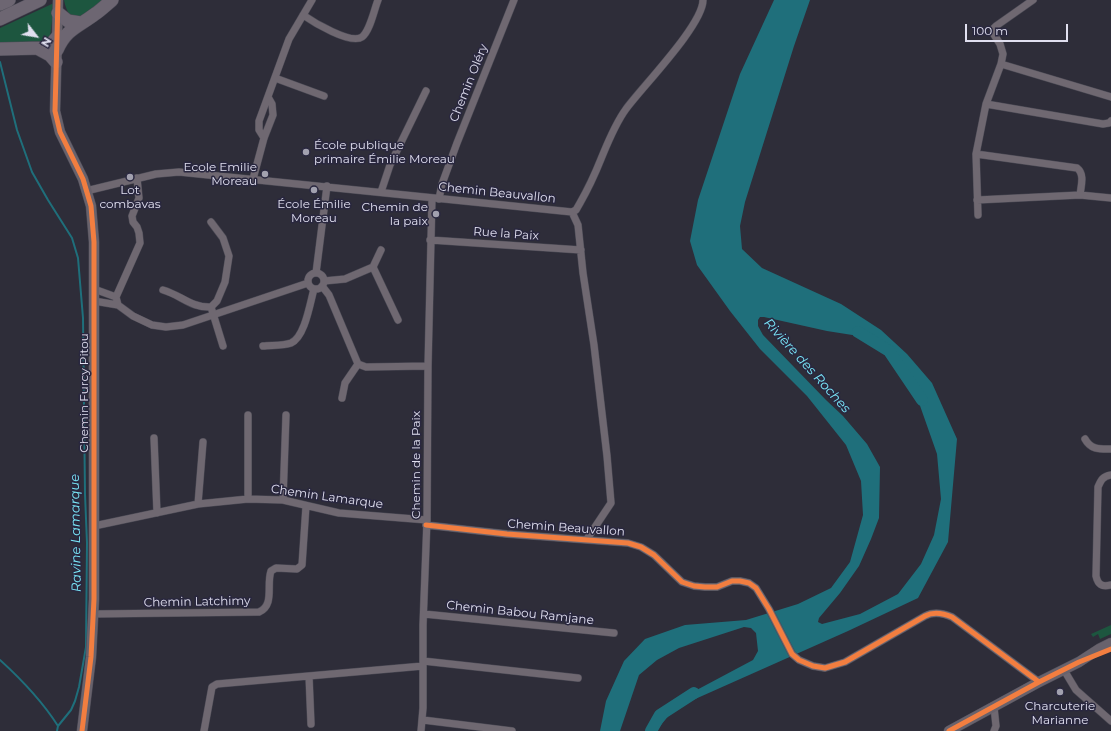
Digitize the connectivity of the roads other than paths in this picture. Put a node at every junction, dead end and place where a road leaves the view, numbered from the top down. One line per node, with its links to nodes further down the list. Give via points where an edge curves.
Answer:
1 (9, 0): 9 (highway)
2 (112, 0): 13 (highway)
3 (312, 0): 11 (street)
4 (378, 0): 11 (street, via 368,28 358,39 327,29)
5 (514, 0): 34 (street, Chemin Oléry)
6 (703, 0): 37 (street, via 700,13 692,25 625,110 612,132 580,203)
7 (1033, 0): 18 (street, via 993,29 1003,50)
8 (38, 1): 12 (highway)
9 (0, 4)
10 (58, 7): 13 (highway, via 68,21); 14 (street, Chemin Furcy Pitou)
11 (303, 15): 19 (street, via 289,39)
12 (0, 19)
13 (81, 23): 17 (highway, via 64,37)
14 (58, 36): 16 (highway, via 51,44); 17 (street, Chemin Furcy Pitou)
15 (0, 49): 16 (highway)
16 (38, 49): 17 (highway)
17 (57, 56): 31 (street, Chemin Furcy Pitou, via 54,95 56,118 60,132 83,179)
18 (1001, 64): 23 (street); 24 (street)
19 (274, 78): 21 (street); 22 (street)
20 (426, 91): 32 (street, via 390,166)
21 (324, 96)
22 (268, 97): 26 (street, via 273,115); 26 (street, via 258,126)
23 (1111, 97)
24 (986, 104): 25 (street, via 1104,124); 27 (street)
25 (1111, 121)
26 (264, 138): 29 (street)
27 (976, 154): 33 (street, via 1077,168 1082,175); 36 (street)
28 (137, 178): 29 (street, Chemin Beauvallon, via 179,172); 31 (street, Chemin Beauvallon); 50 (street, via 139,198 132,216 140,242)
29 (253, 179): 30 (street, Chemin Beauvallon)
30 (327, 186): 32 (street, Chemin Beauvallon); 44 (street)
31 (86, 192): 47 (street, Chemin Furcy Pitou, via 92,214)
32 (381, 192): 34 (street, Chemin Beauvallon)
33 (1080, 195): 35 (street); 36 (street)
34 (436, 198): 37 (street, Chemin Beauvallon); 40 (street, Chemin de la Paix)
35 (1111, 198)
36 (977, 200): 38 (street)
37 (572, 212): 42 (street, Chemin Beauvallon, via 578,225)
38 (978, 215)
39 (211, 222): 53 (street, via 223,238 229,256 225,282 217,301)
40 (430, 240): 42 (street, Rue la Paix); 59 (street, Chemin de la Paix)
41 (381, 250): 43 (street)
42 (581, 250): 75 (street, Chemin Beauvallon, via 607,456 610,503)
43 (373, 267): 46 (street, via 345,279); 55 (street)
44 (316, 273): 45 (street, via 312,274); 46 (street, via 323,277)
45 (308, 283): 48 (street); 54 (street)
46 (323, 284): 48 (street); 58 (street, via 330,295)
47 (94, 289): 50 (street); 51 (street, Chemin Furcy Pitou)
48 (314, 289): 57 (street, via 302,331 297,338 290,343)
49 (163, 290): 53 (street, via 202,308)
50 (116, 297): 52 (street)
51 (94, 301): 52 (street); 74 (street, Chemin Furcy Pitou)
52 (118, 305): 54 (street, via 142,321 166,327 183,325)
53 (210, 307): 54 (street)
54 (213, 315): 56 (street)
55 (398, 320)
56 (224, 346)
57 (262, 346)
58 (358, 364): 59 (street, via 366,367); 60 (street, via 345,383)
59 (428, 366): 73 (street, Chemin de la Paix)
60 (342, 398)
61 (248, 415): 68 (street)
62 (286, 415): 69 (street)
63 (154, 438): 72 (street)
64 (1085, 439): 66 (street, via 1093,448)
65 (203, 442): 70 (street)
66 (1111, 449)
67 (1111, 475): 76 (street, via 1105,476 1098,487 1096,576 1100,586)
68 (248, 500): 69 (street, Chemin Lamarque); 70 (street, Chemin Lamarque)
69 (283, 500): 71 (street, Chemin Lamarque)
70 (198, 504): 72 (street, Chemin Lamarque)
71 (306, 506): 73 (street, Chemin Lamarque, via 339,513); 77 (street, Chemin Latchimy, via 302,565 297,569 276,568 271,571 269,601 263,610)
72 (157, 513): 74 (street, Chemin Lamarque)
73 (426, 523): 75 (street, Chemin Beauvallon, via 507,534); 78 (street, Chemin de la Paix)
74 (94, 526): 77 (street, Chemin Furcy Pitou)
75 (587, 539): 87 (street, Chemin Beauvallon, via 628,543 641,547 654,555 682,582 694,586 717,587 732,581 749,583 756,588 769,609 792,654 813,666 826,668 845,662 930,613 942,613 952,617)
76 (1111, 585)
77 (93, 614): 92 (street, Chemin Furcy Pitou, via 91,657)
78 (424, 614): 79 (street, Chemin Babou Ramjane); 83 (street, Chemin de la Paix)
79 (614, 633)
80 (1111, 643): 82 (street)
81 (1111, 649): 82 (street)
82 (1079, 662): 84 (street)
83 (423, 664): 85 (street); 86 (street); 89 (street, Chemin de la Paix)
84 (1064, 670): 87 (street); 90 (street, via 1076,690)
85 (309, 676): 91 (street); 93 (street, via 217,684 212,687)
86 (578, 678)
87 (1039, 682): 88 (street)
88 (994, 707): 96 (street); 97 (street)
89 (422, 720): 94 (street, Chemin de la Paix); 95 (street)
90 (1111, 721)
91 (311, 724)
92 (82, 731)
93 (204, 731)
94 (421, 731)
95 (512, 731)
96 (949, 731)
97 (994, 731)

